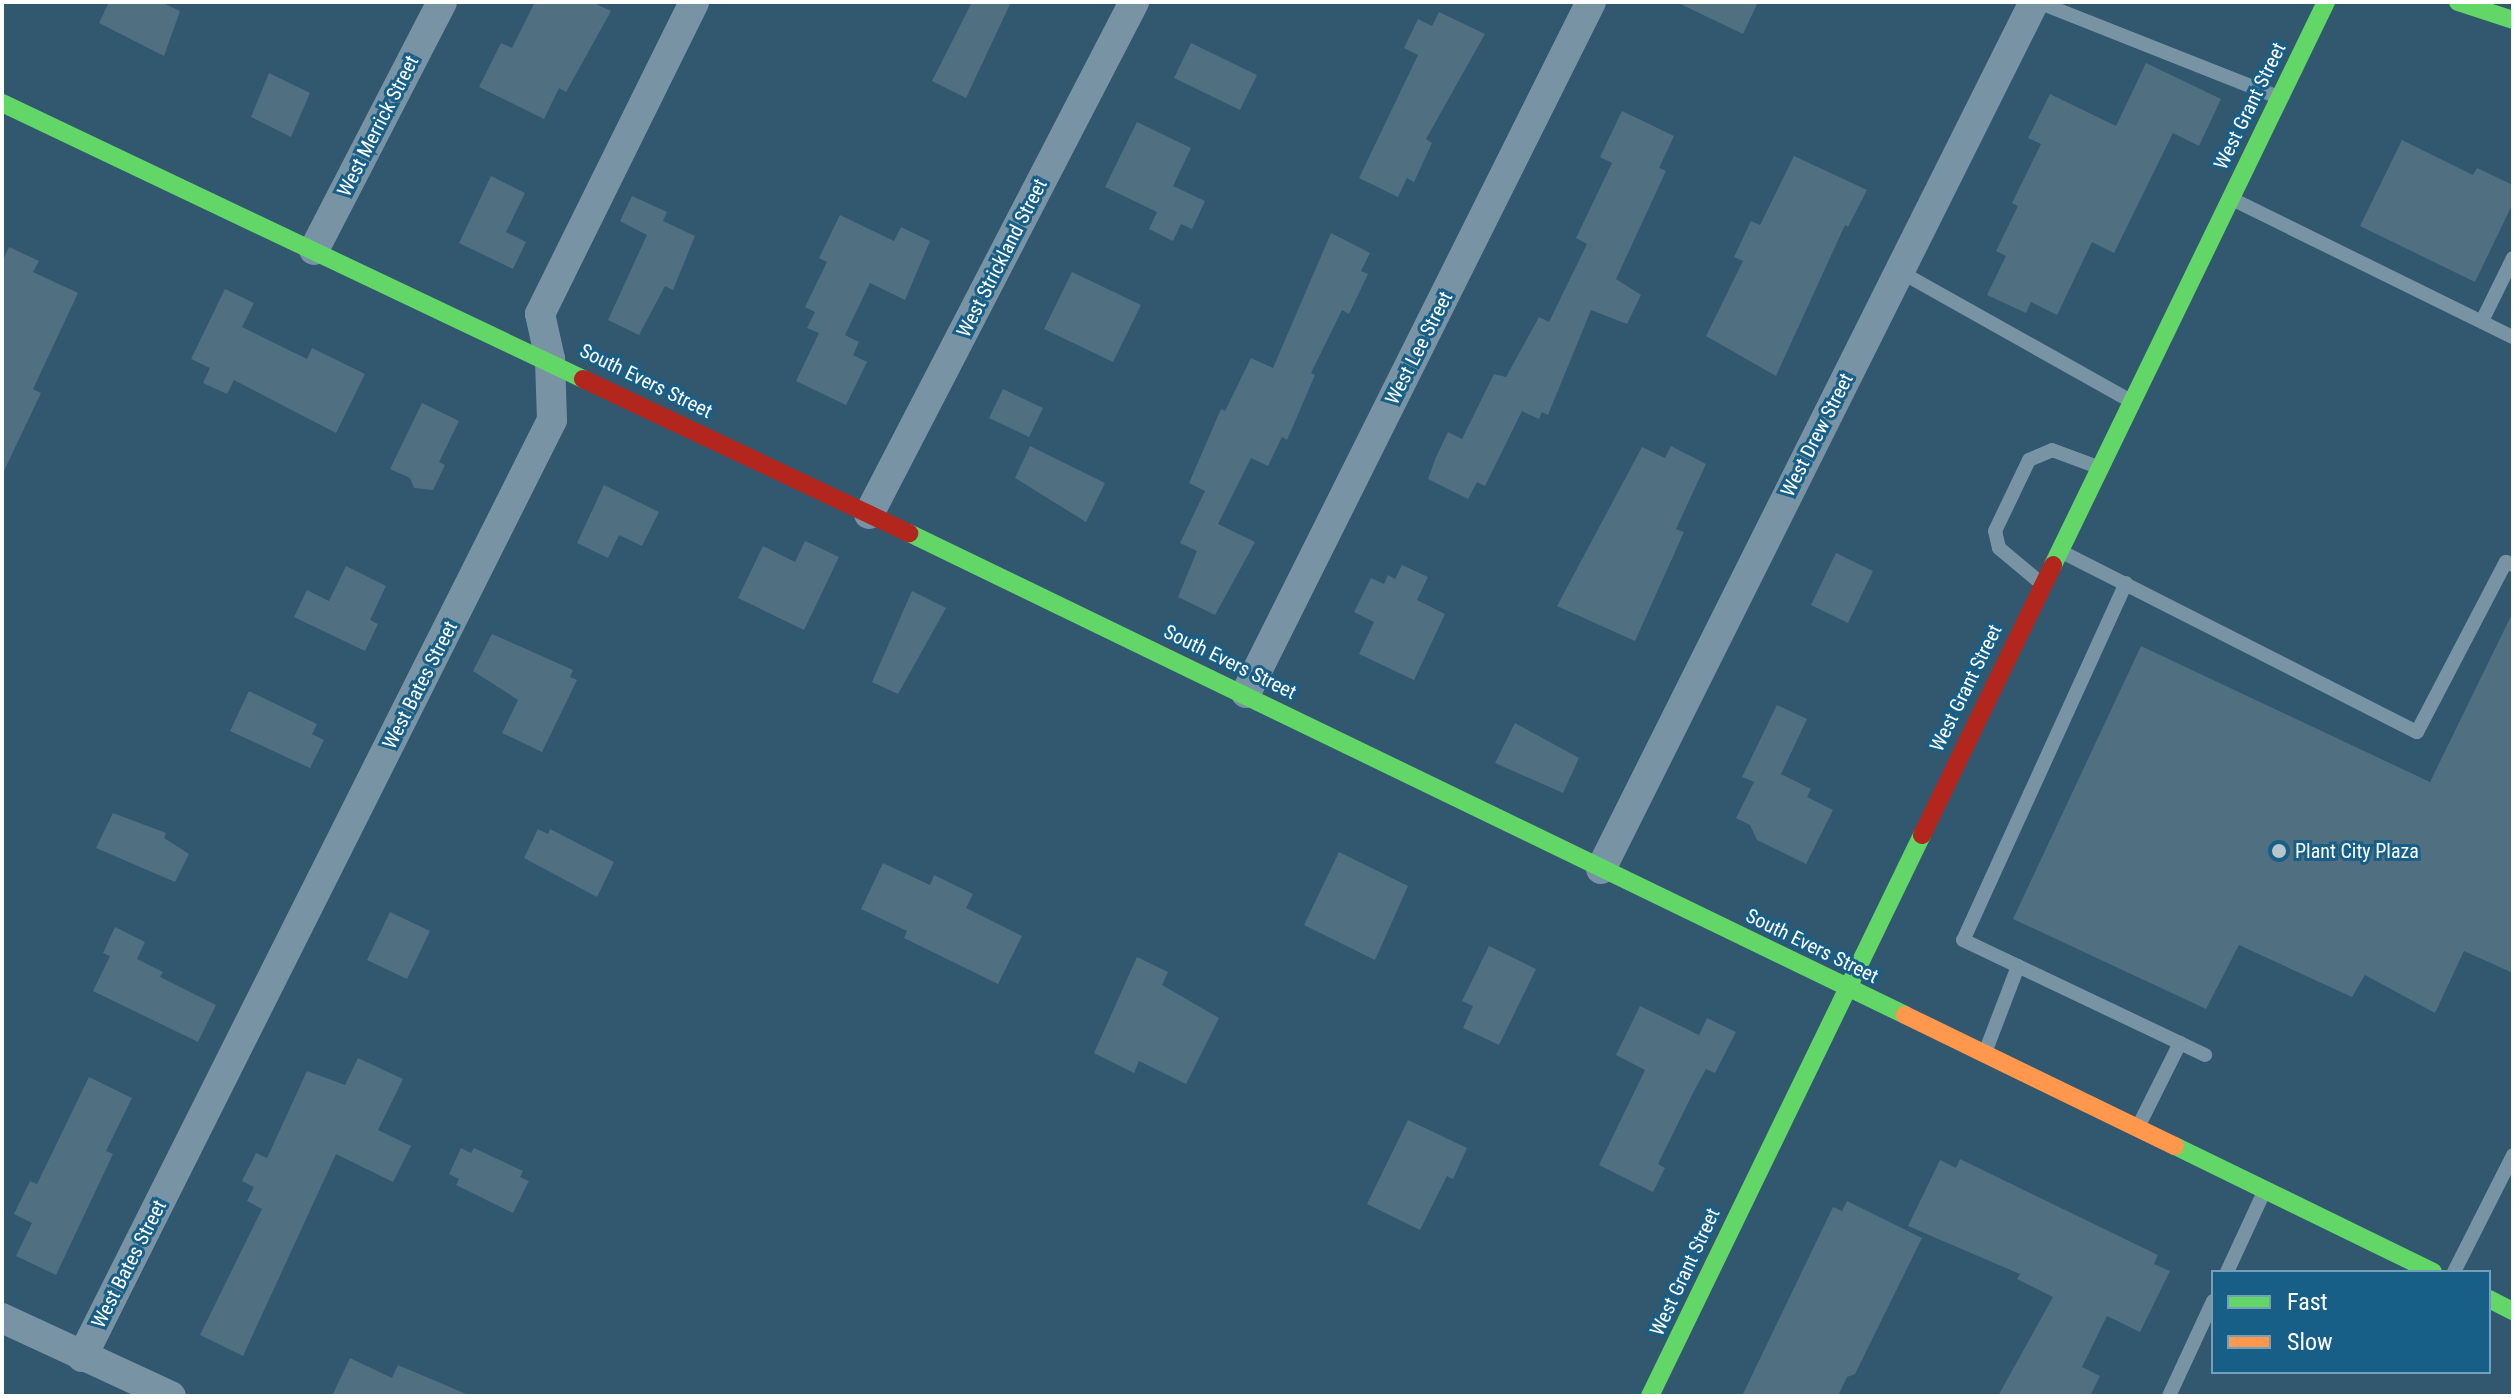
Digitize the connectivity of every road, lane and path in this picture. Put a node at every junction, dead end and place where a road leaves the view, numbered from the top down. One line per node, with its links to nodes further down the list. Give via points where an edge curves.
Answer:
1 (442, 2): 12 (street, West Merrick Street)
2 (694, 2): 17 (street, West Bates Street, via 540,314)
3 (1134, 2): 20 (street, West Strickland Street)
4 (1591, 2): 25 (street, West Lee Street)
5 (2036, 2): 9 (lane); 14 (street, West Drew Street)
6 (2326, 2): 9 (street, West Grant Street)
7 (2458, 2): 8 (street)
8 (2513, 20)
9 (2279, 98): 11 (street, West Grant Street)
10 (2, 103): 12 (street, South Evers Street)
11 (2230, 198): 15 (lane); 18 (street, West Grant Street)
12 (314, 250): 17 (street, South Evers Street)
13 (2513, 258): 15 (lane)
14 (1899, 271): 18 (lane); 26 (street, West Drew Street)
15 (2482, 321): 16 (lane)
16 (2513, 337)
17 (550, 359): 20 (street, South Evers Street); 42 (street, West Bates Street, via 552,420)
18 (2131, 401): 19 (street, West Grant Street)
19 (2099, 468): 21 (street, West Grant Street); 24 (lane, via 2052,450 2029,460 1995,531 1999,548)
20 (869, 514): 25 (street, South Evers Street)
21 (2058, 550): 23 (lane); 24 (street, West Grant Street)
22 (2513, 565): 23 (lane, via 2506,562 2417,732)
23 (2126, 583): 27 (lane, via 1963,940)
24 (2042, 584): 28 (street, West Grant Street)
25 (1246, 693): 26 (street, South Evers Street)
26 (1601, 869): 28 (street, South Evers Street)
27 (2018, 966): 29 (lane); 30 (lane)
28 (1845, 987): 30 (street, South Evers Street); 44 (street, West Grant Street)
29 (2180, 1043): 31 (lane); 32 (lane)
30 (1984, 1054): 32 (street, South Evers Street)
31 (2205, 1055)
32 (2138, 1129): 34 (street, South Evers Street)
33 (2513, 1155): 37 (lane)
34 (2265, 1190): 35 (lane); 36 (street, South Evers Street)
35 (2228, 1270)
36 (2429, 1270)
37 (2455, 1270)
38 (2491, 1300): 40 (street)
39 (2211, 1305): 45 (lane)
40 (2513, 1311)
41 (2, 1318): 42 (street)
42 (82, 1357): 43 (street)
43 (171, 1396)
44 (1650, 1396)
45 (2169, 1396)

